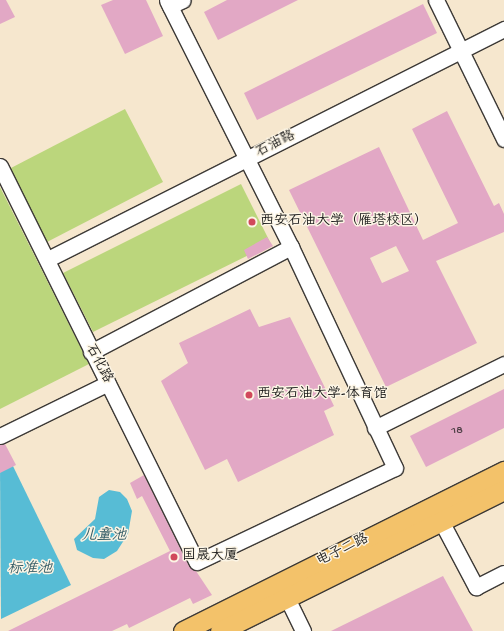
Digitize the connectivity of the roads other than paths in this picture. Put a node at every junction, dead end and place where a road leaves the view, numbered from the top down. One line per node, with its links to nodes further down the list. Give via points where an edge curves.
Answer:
1 (436, 0): 4 (street)
2 (173, 2): 6 (street)
3 (504, 29): 4 (street, 石油路)
4 (461, 50): 5 (street); 6 (street, 石油路)
5 (504, 139)
6 (246, 161): 8 (street); 9 (street, 石油路)
7 (0, 166): 9 (street, 石化路)
8 (291, 247): 10 (street); 13 (street)
9 (48, 259): 10 (street, 石化路)
10 (91, 352): 12 (street, 石化路)
11 (504, 364): 13 (street)
12 (108, 383): 13 (street, 石化路, via 197,562 395,468); 14 (street)
13 (375, 428)
14 (0, 436)
15 (504, 471): 20 (main road, 电子二路)
16 (504, 490): 17 (main road, 电子二路)
17 (441, 521): 18 (street, via 476,586); 19 (main road, 电子二路)
18 (504, 573)
19 (286, 598): 21 (main road, 电子二路); 22 (street)
20 (183, 631)
21 (220, 631)
22 (304, 631)

